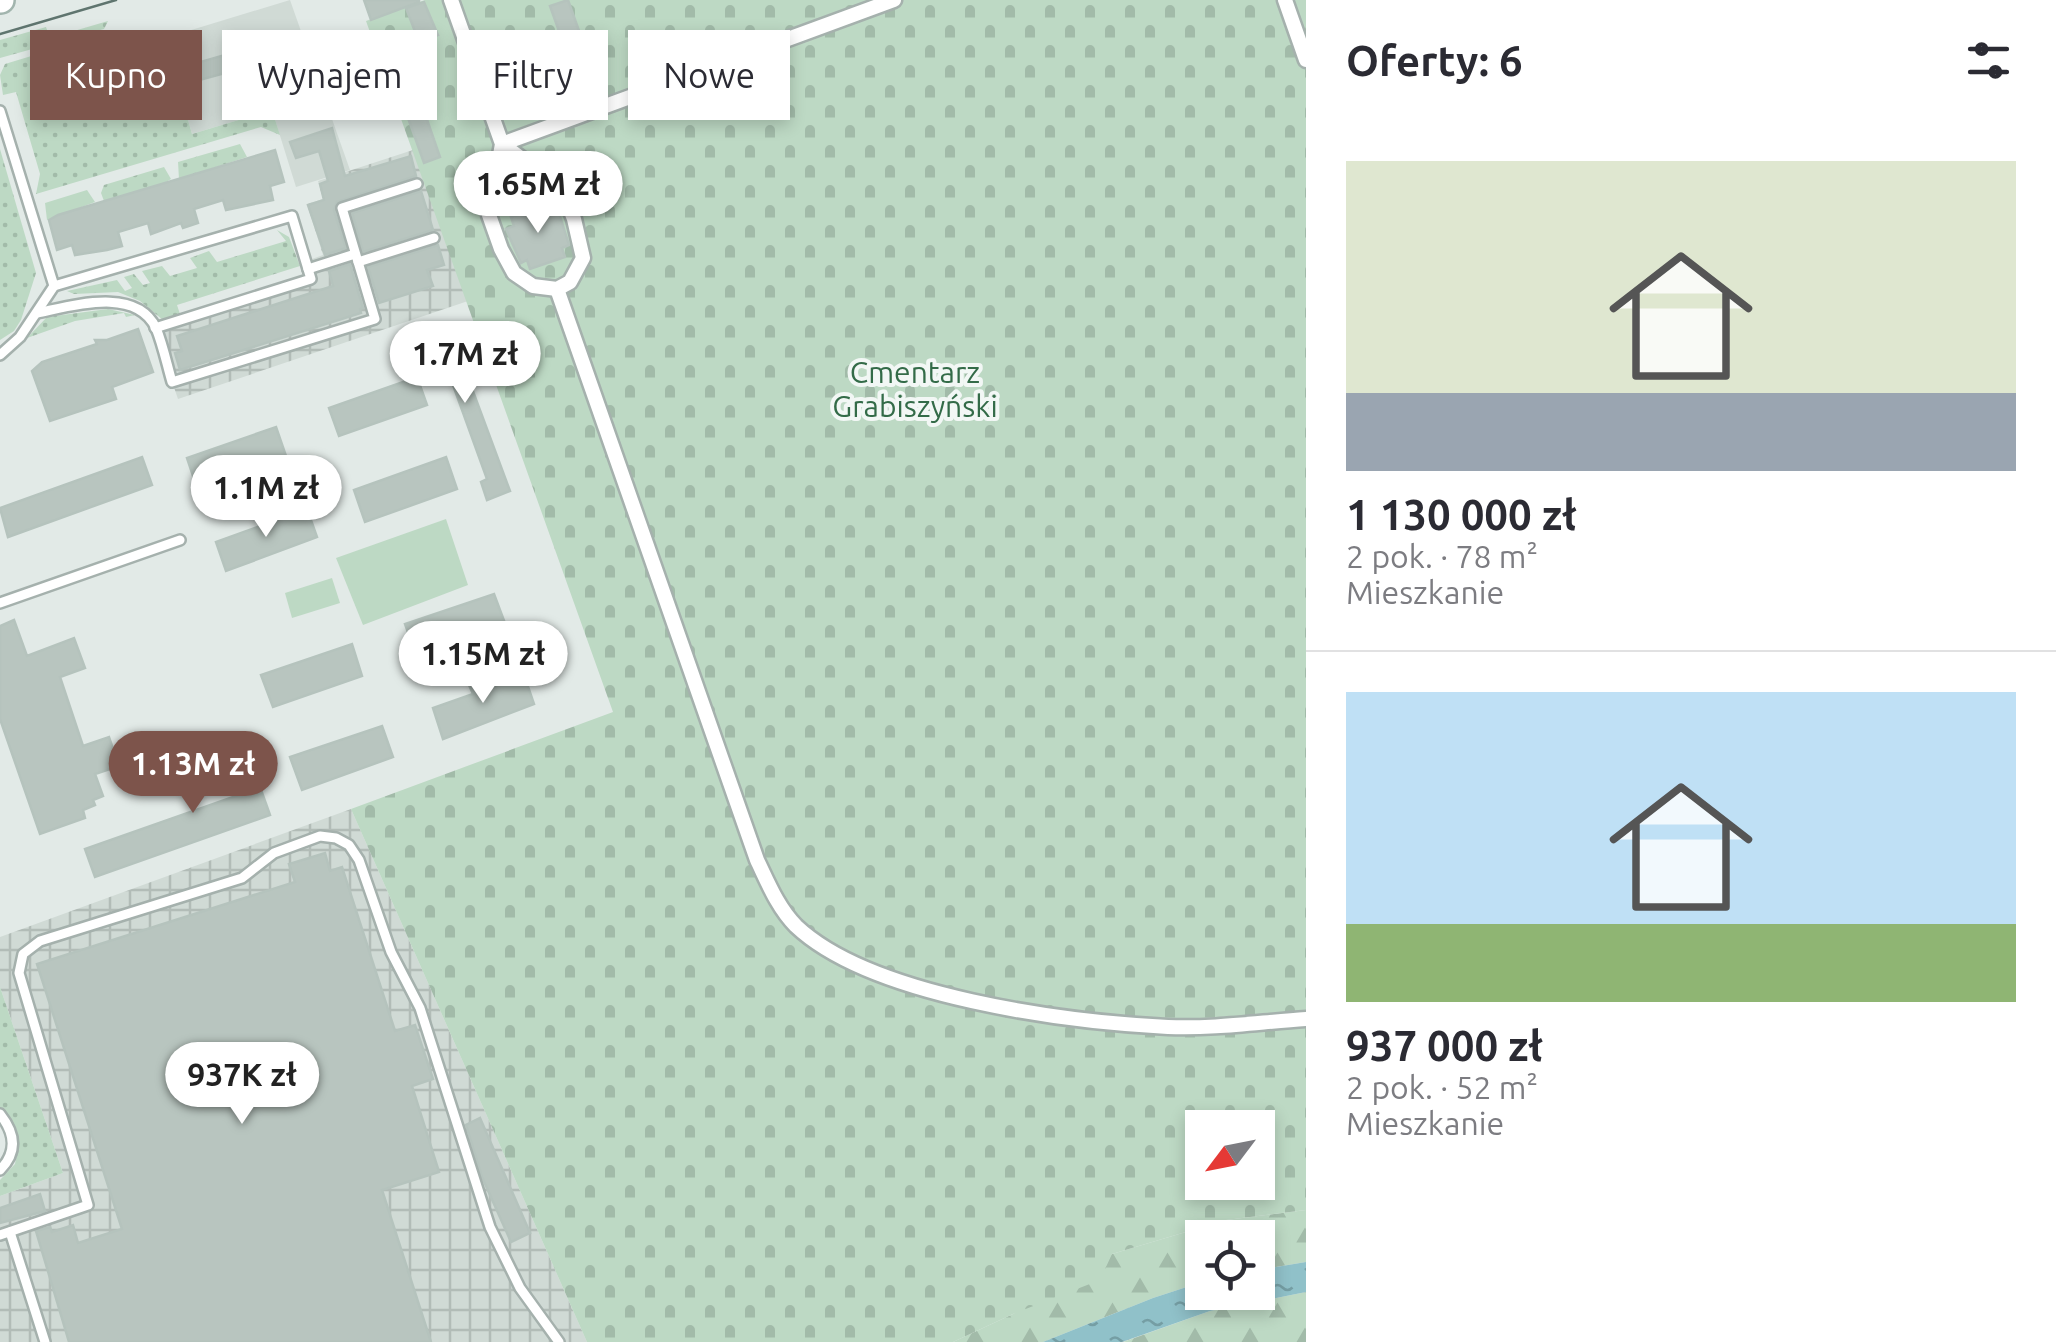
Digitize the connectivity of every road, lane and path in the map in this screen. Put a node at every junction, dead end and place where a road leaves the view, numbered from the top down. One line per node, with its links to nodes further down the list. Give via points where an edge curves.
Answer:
1 (451, 0): 6 (street)
2 (894, 0): 6 (street)
3 (1285, 0): 4 (street)
4 (1306, 60)
5 (0, 110): 11 (lane)
6 (502, 144): 12 (street, via 488,216 514,272 533,286); 12 (street, via 562,189 574,219 583,258 570,282)
7 (418, 184): 9 (lane, via 342,208)
8 (434, 238): 9 (lane)
9 (357, 258): 10 (lane); 14 (lane, via 375,319 172,382)
10 (308, 268): 11 (lane, via 292,216); 14 (lane, via 311,279)
11 (54, 286): 13 (lane)
12 (557, 290): 18 (street, via 758,860 793,923 827,950 878,973 1026,1014 1170,1027)
13 (38, 313): 14 (lane, via 123,304); 15 (lane)
14 (156, 328)
15 (0, 355)
16 (180, 540): 17 (lane)
17 (0, 603)
18 (1306, 1019)
19 (0, 1114): 20 (lane, via 13,1152)
20 (0, 1170)
21 (5, 1234): 22 (lane); 23 (lane, via 88,1205 19,973 24,954 40,941 242,878 282,849 328,836 348,845 359,860 390,952 420,1008 490,1228 520,1288)
22 (45, 1342)
23 (560, 1342)

